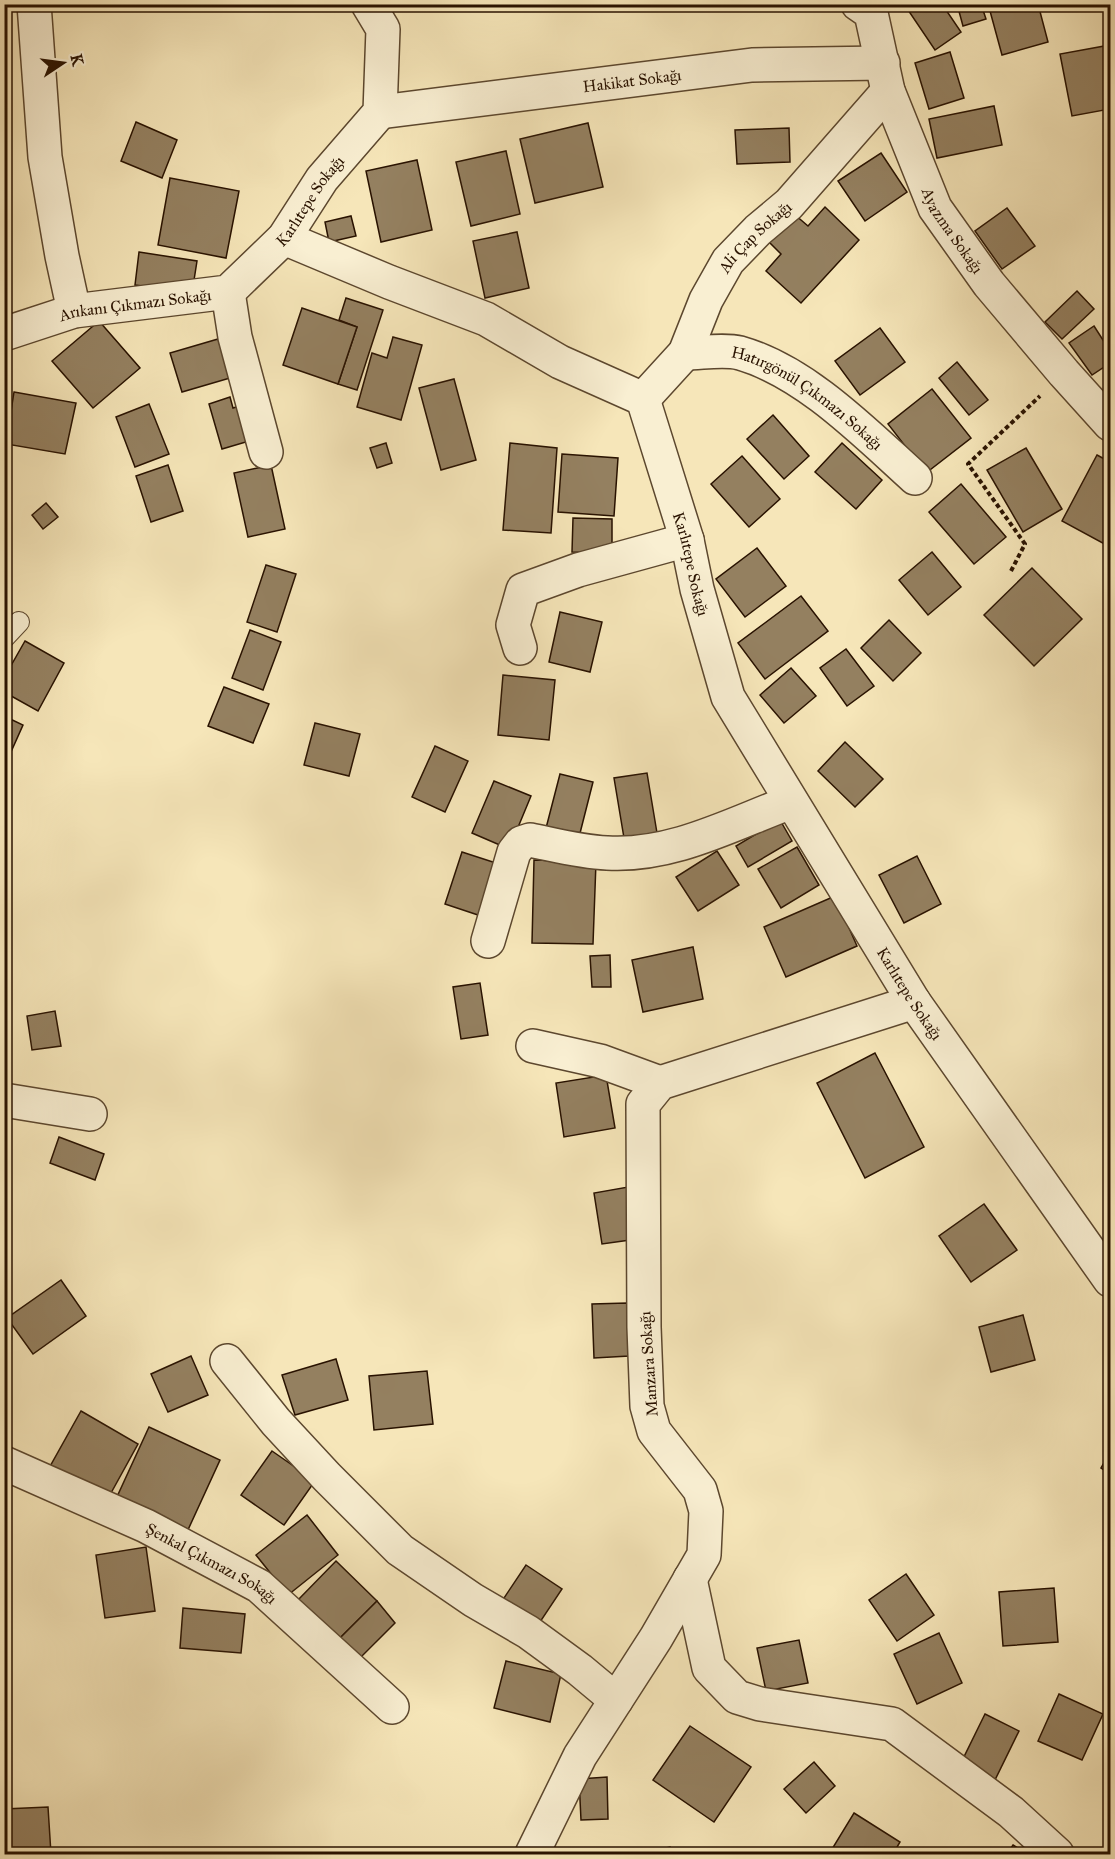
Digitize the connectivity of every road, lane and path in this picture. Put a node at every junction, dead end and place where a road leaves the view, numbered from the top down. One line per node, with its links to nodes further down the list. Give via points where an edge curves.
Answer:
1 (34, 4): 8 (street, via 45,157)
2 (368, 4): 5 (street, via 383,29)
3 (858, 4): 4 (street, Ayazma Sokağı, via 872,13)
4 (886, 77): 5 (street, Hakikat Sokağı, via 752,65); 10 (street, Ali Çap Sokağı, via 789,204 728,261 706,300); 11 (street, Ayazma Sokağı, via 934,208 989,284)
5 (380, 112): 6 (street, Karlıtepe Sokağı, via 322,178)
6 (284, 238): 7 (street, Arıkanı Çıkmazı Sokağı); 12 (street, Karlıtepe Sokağı, via 486,319 560,362)
7 (228, 292): 8 (street, Arıkanı Çıkmazı Sokağı); 14 (street, via 235,337)
8 (74, 311): 9 (street, Arıkanı Çıkmazı Sokağı)
9 (4, 334)
10 (685, 353): 12 (street, Ali Çap Sokağı); 15 (street, Hatırgönül Çıkmazı Sokağı, via 738,353 775,366 836,407)
11 (1064, 373): 13 (street, Ayazma Sokağı); 17 (path, via 968,464 1025,544)
12 (643, 399): 16 (street, Karlıtepe Sokağı)
13 (1110, 424)
14 (266, 452)
15 (915, 478)
16 (687, 540): 20 (street, via 578,570 523,590 513,625); 21 (street, Karlıtepe Sokağı, via 728,697)
17 (1011, 571)
18 (19, 622): 19 (lane)
19 (4, 638)
20 (520, 648)
21 (791, 802): 22 (street, via 677,846 641,852 606,853 530,840 520,843); 23 (street, Karlıtepe Sokağı)
22 (488, 941)
23 (914, 1002): 25 (street); 28 (street, Karlıtepe Sokağı)
24 (533, 1046): 25 (street, via 600,1061)
25 (660, 1083): 31 (street, Manzara Sokağı, via 643,1104 648,1406 654,1431 700,1490 706,1511 704,1555)
26 (4, 1100): 27 (street)
27 (90, 1114)
28 (1110, 1280)
29 (227, 1360): 32 (street, via 284,1430 400,1550 528,1632)
30 (4, 1463): 33 (street, Şenkal Çıkmazı Sokağı, via 146,1526 259,1586)
31 (690, 1579): 32 (street, Manzara Sokağı); 35 (street, via 709,1668 737,1697 759,1704 892,1724 1011,1812)
32 (616, 1700): 34 (street, Manzara Sokağı, via 580,1756)
33 (392, 1707)
34 (532, 1854)
35 (1057, 1854)

